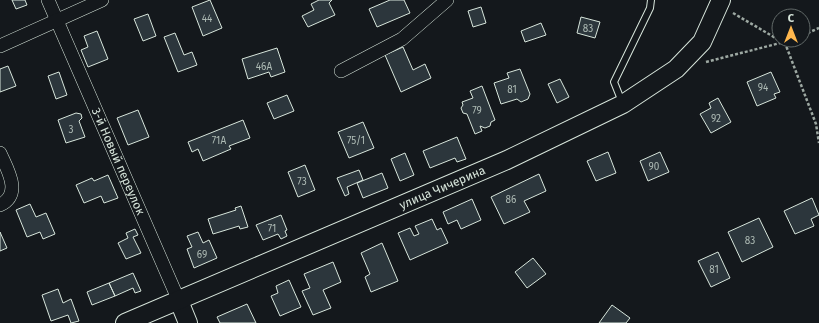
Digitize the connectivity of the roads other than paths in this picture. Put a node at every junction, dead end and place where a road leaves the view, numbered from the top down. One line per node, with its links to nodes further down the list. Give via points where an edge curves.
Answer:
1 (48, 0): 6 (street, 3-й Новый переулок)
2 (102, 0): 6 (street)
3 (447, 0): 8 (street, via 402,39)
4 (651, 0): 9 (lane, via 650,8 614,82)
5 (720, 2): 9 (street, улица Чичерина, via 702,42 676,69)
6 (58, 20): 7 (street); 12 (street, 3-й Новый переулок)
7 (0, 46)
8 (341, 71)
9 (623, 104): 12 (street, улица Чичерина, via 507,160)
10 (0, 152): 11 (street, via 13,183 12,194)
11 (0, 205)
12 (179, 301): 13 (street, улица Чичерина); 14 (street, 3-й Новый переулок)
13 (125, 323)
14 (188, 323)

